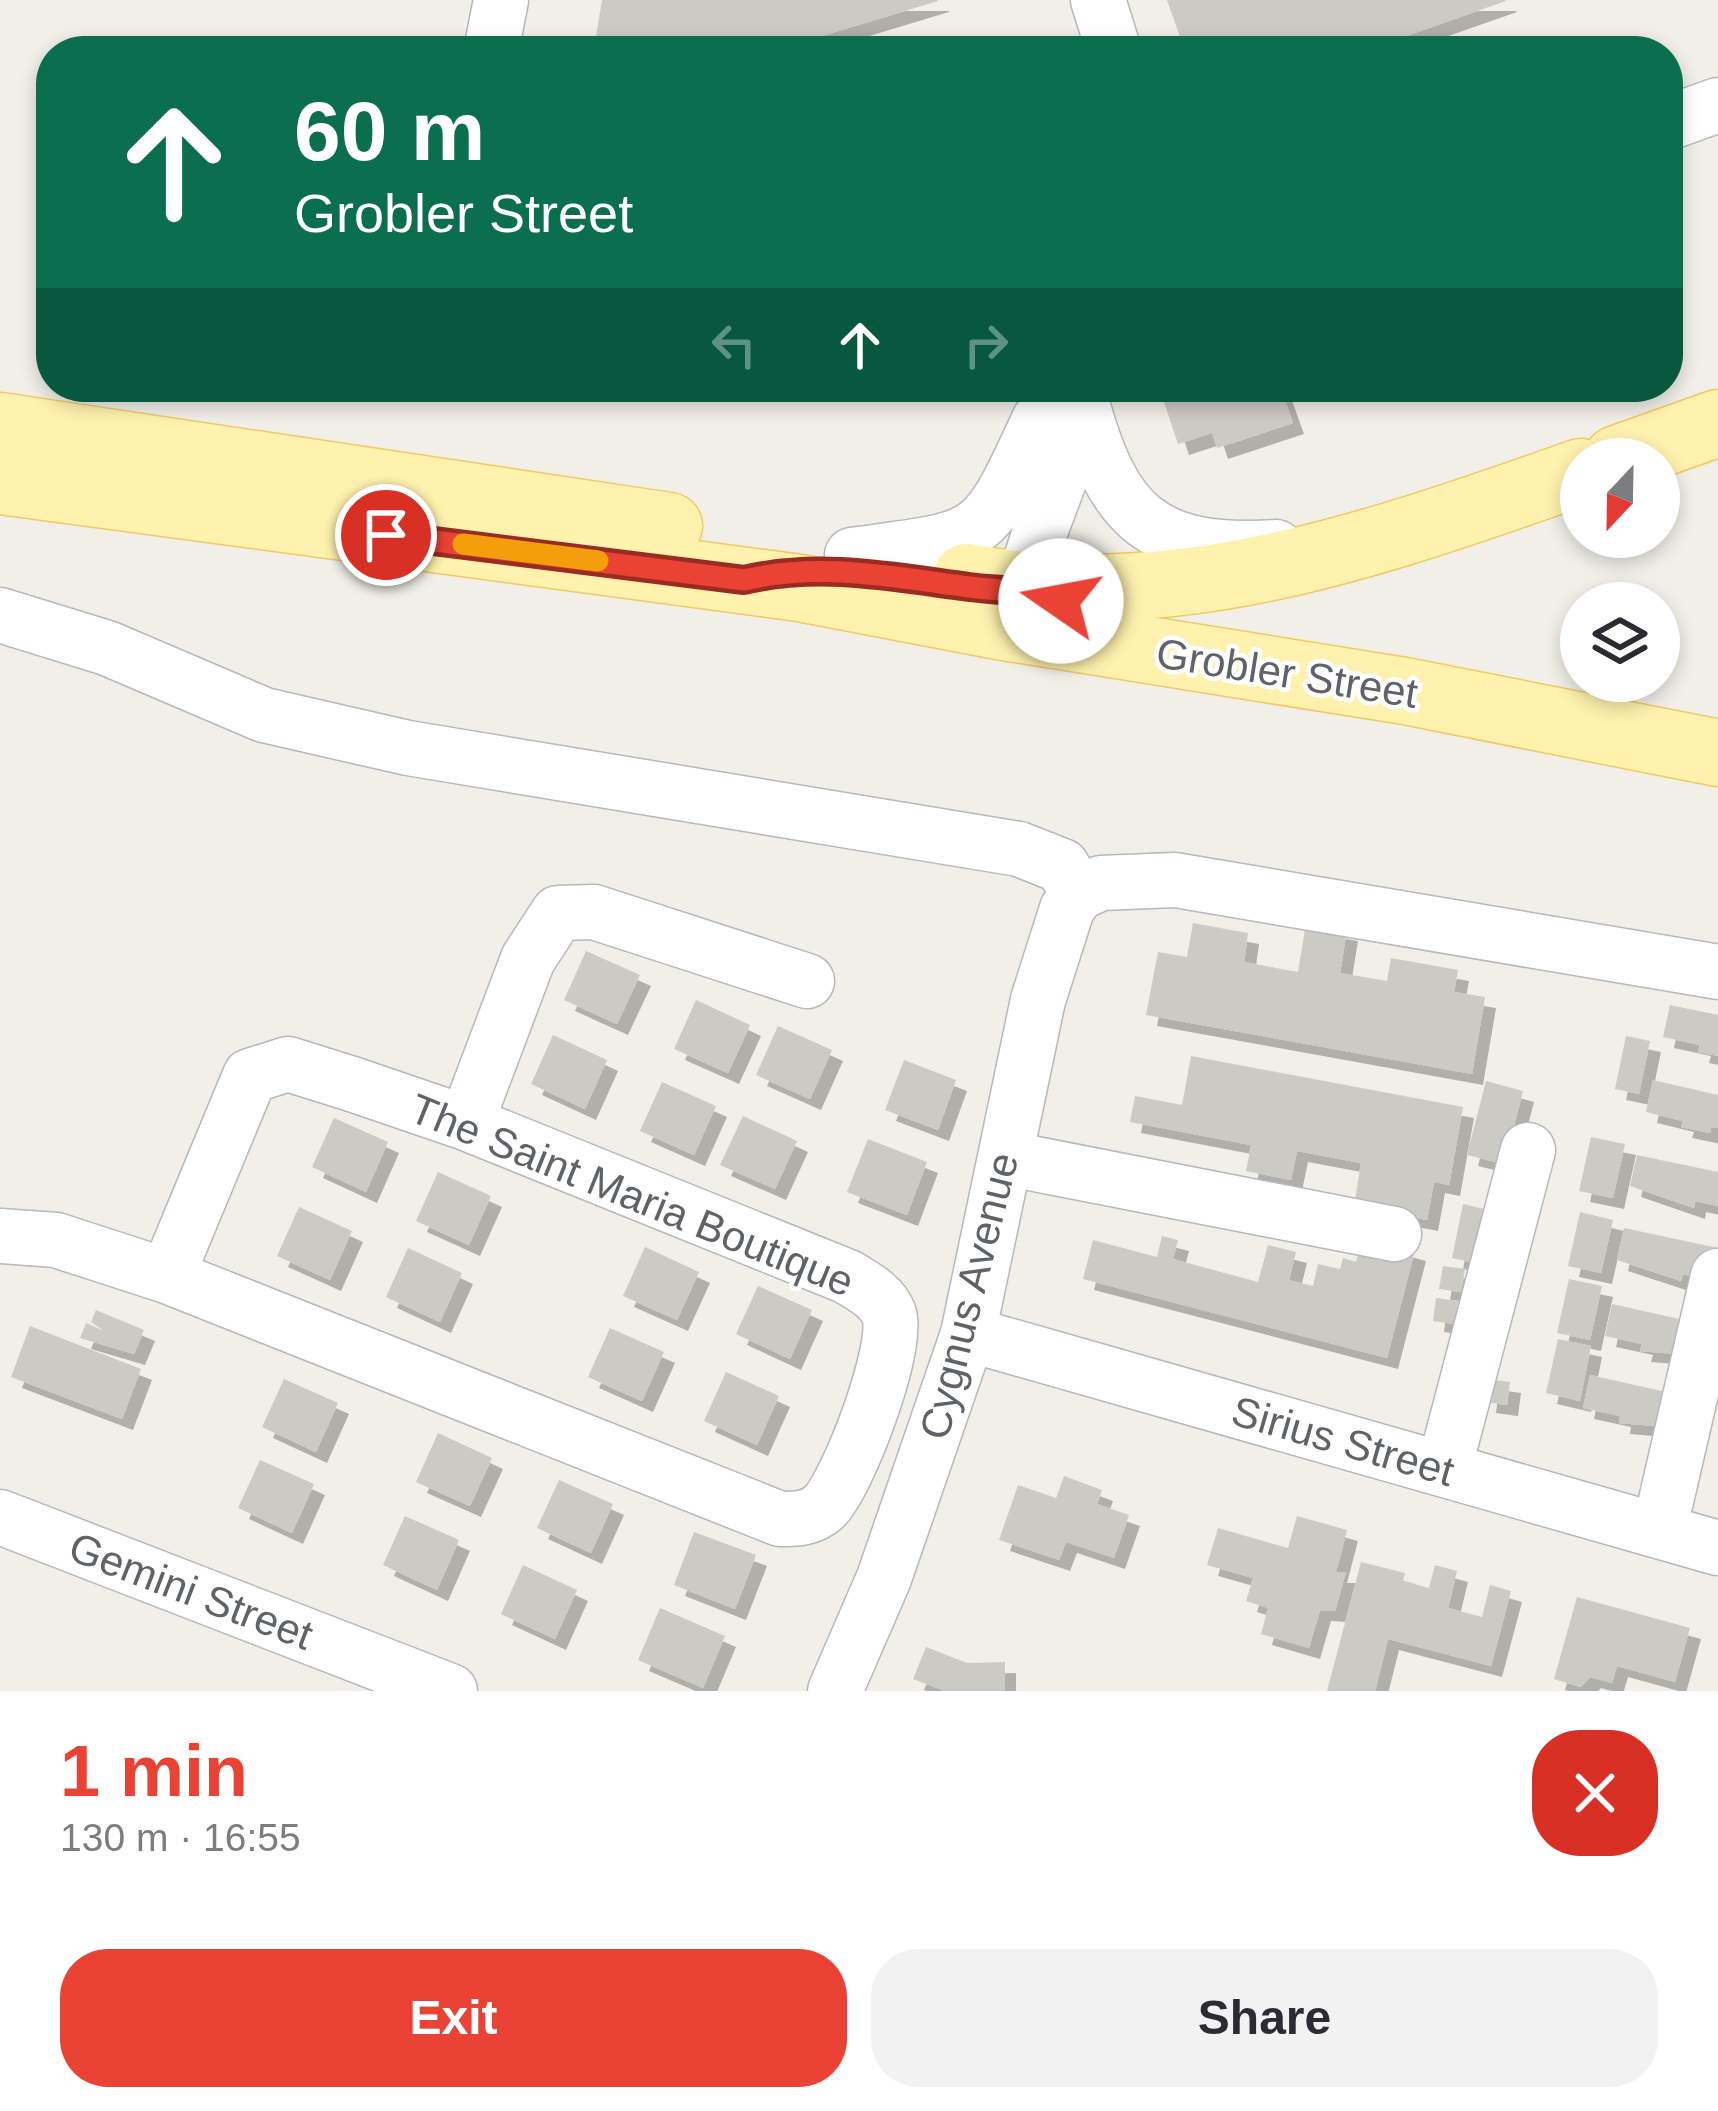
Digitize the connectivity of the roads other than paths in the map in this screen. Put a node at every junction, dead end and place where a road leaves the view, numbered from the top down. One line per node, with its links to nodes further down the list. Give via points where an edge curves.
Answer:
1 (501, 0): 3 (street)
2 (1098, 0): 4 (street)
3 (494, 36)
4 (1109, 36)
5 (1718, 105): 6 (street)
6 (1683, 118)
7 (1060, 402): 16 (street, via 980,527 951,541)
8 (1061, 402): 17 (street, via 1029,489)
9 (1064, 402): 15 (street, via 1118,499 1172,538 1254,548)
10 (1718, 423): 12 (main road)
11 (0, 426): 16 (main road)
12 (1676, 438)
13 (1560, 479): 15 (main road)
14 (0, 481): 18 (main road, Grobler Street)
15 (1415, 530): 17 (main road, via 1227,578 1123,589)
16 (852, 555): 17 (main road)
17 (1029, 564): 18 (main road, via 983,589 808,568); 20 (main road)
18 (744, 580): 20 (main road, Grobler Street)
19 (0, 615): 22 (street, via 107,648 264,715 407,748 1019,849 1062,866)
20 (1405, 691): 21 (main road, Grobler Street)
21 (1718, 753)
22 (1078, 893): 23 (street, via 1102,883 1175,880); 27 (street, Cygnus Avenue, via 1047,966)
23 (1718, 972)
24 (807, 981): 25 (street, via 564,910 544,926 528,959)
25 (466, 1123): 30 (street, The Saint Maria Boutique, via 288,1064 267,1066 238,1098); 30 (street, The Saint Maria Boutique, via 848,1277 879,1298 891,1321 887,1355 828,1503 798,1519 764,1516)
26 (1528, 1150): 33 (street)
27 (1005, 1158): 28 (street); 32 (street, Cygnus Avenue)
28 (1394, 1234)
29 (0, 1236): 30 (street, The Saint Maria Boutique, via 56,1240)
30 (167, 1276)
31 (1718, 1276): 35 (street)
32 (968, 1334): 33 (street, Sirius Street); 38 (street, Cygnus Avenue, via 884,1578)
33 (1444, 1469): 35 (street, Sirius Street)
34 (0, 1517): 37 (street, Gemini Street)
35 (1659, 1531): 36 (street, Sirius Street)
36 (1718, 1548)
37 (450, 1691)
38 (835, 1691)

